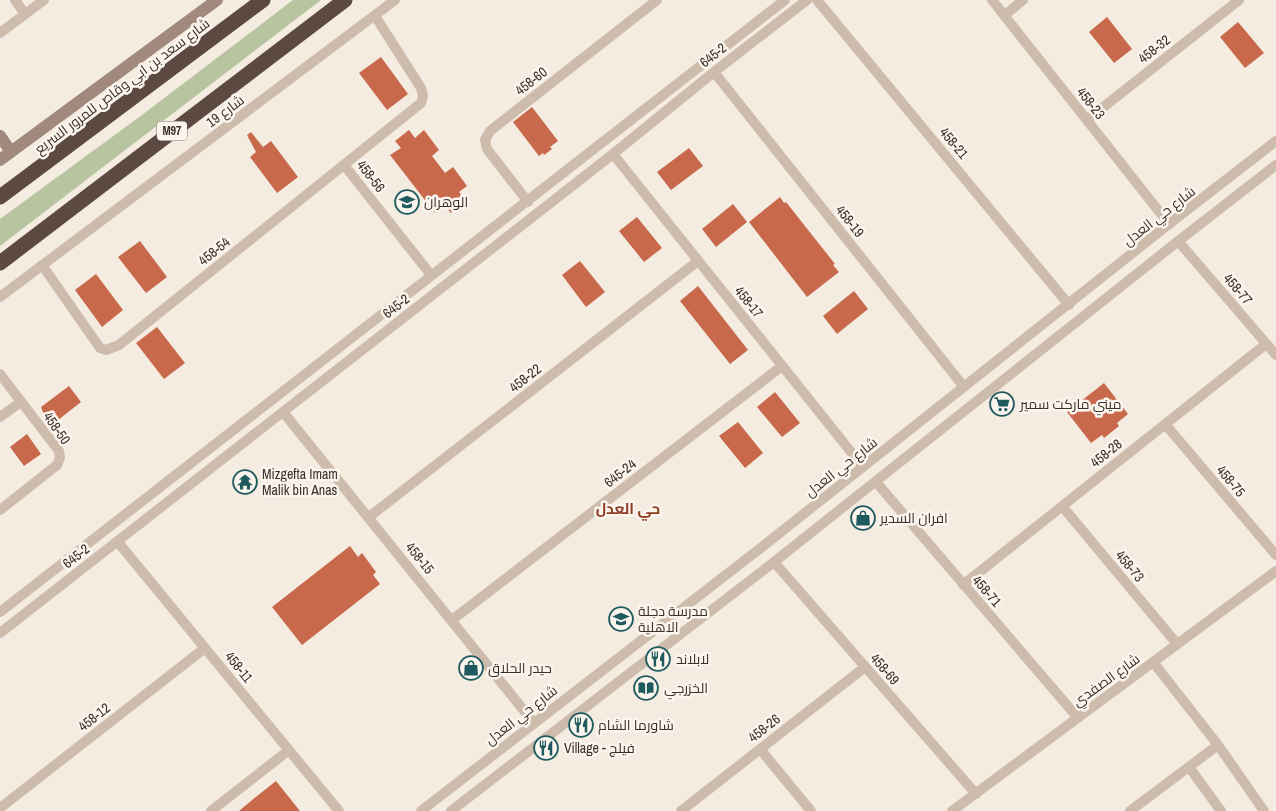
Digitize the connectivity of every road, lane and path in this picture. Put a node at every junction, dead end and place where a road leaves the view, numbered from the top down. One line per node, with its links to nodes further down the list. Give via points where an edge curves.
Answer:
1 (15, 0): 15 (street)
2 (44, 0): 15 (street)
3 (217, 0): 24 (street)
4 (263, 0): 29 (highway, شارع سعد بن ابي وقاص للمرور السريع)
5 (345, 0): 35 (highway, M97)
6 (395, 0): 17 (street, شارع 19)
7 (657, 0): 30 (street, 458-60, via 490,131 485,140 487,149)
8 (785, 0): 14 (street, 645-2)
9 (807, 0): 18 (street, 645-2)
10 (818, 0): 39 (street, 458-21)
11 (992, 0): 16 (street, 458-23)
12 (1023, 0): 16 (street)
13 (1239, 0): 21 (street, 458-32)
14 (769, 13): 18 (street); 30 (street, 645-2)
15 (26, 14): 19 (street)
16 (1005, 15): 21 (street, 458-23)
17 (375, 16): 27 (street, 458-54, via 423,96 421,103); 36 (street, شارع 19)
18 (777, 22): 20 (street, 645-2)
19 (0, 33)
20 (714, 72): 25 (street, 645-2); 44 (street, 458-19)
21 (1087, 120): 31 (street, 458-23)
22 (0, 136): 24 (street)
23 (1276, 141): 31 (street, شارع حي العدل)
24 (11, 152): 26 (street)
25 (613, 154): 34 (street, 458-17); 46 (street, 645-2)
26 (0, 160)
27 (344, 164): 36 (street, 458-54, via 119,345 106,350 100,348); 37 (street, 458-56)
28 (1276, 165): 33 (street)
29 (0, 197)
30 (528, 202): 37 (street, 645-2)
31 (1169, 224): 32 (street, شارع حي العدل)
32 (1160, 232): 33 (street, 458-77); 39 (street, شارع حي العدل)
33 (1175, 243): 40 (street, 458-77); 50 (street)
34 (698, 261): 42 (street, 458-17); 53 (street, 458-22)
35 (0, 263)
36 (42, 265): 38 (street, شارع 19)
37 (431, 275): 59 (street, 645-2)
38 (0, 297)
39 (1069, 304): 44 (street, شارع حي العدل)
40 (1266, 344): 41 (street, 458-77); 48 (street, 458-28)
41 (1276, 355)
42 (782, 366): 49 (street, 458-17); 60 (street, 645-24)
43 (0, 374): 45 (street, 458-50)
44 (964, 387): 49 (street, شارع حي العدل)
45 (21, 402): 47 (street); 52 (street, 458-50, via 59,451 60,458 58,465)
46 (283, 412): 53 (street, 458-15); 54 (street, 645-2)
47 (0, 417)
48 (1165, 424): 51 (street, 458-28); 55 (street, 458-75)
49 (863, 467): 66 (street, شارع حي العدل)
50 (876, 482): 56 (street); 58 (street, 458-71)
51 (1062, 506): 58 (street, 458-28); 62 (street, 458-73)
52 (0, 510)
53 (369, 517): 60 (street, 458-15)
54 (117, 541): 61 (street, 645-2); 63 (street, 458-11)
55 (1276, 555)
56 (774, 562): 65 (street, 458-69); 67 (street)
57 (1276, 571): 62 (street, شارع الصفدي)
58 (963, 585): 68 (street, 458-71)
59 (0, 612)
60 (452, 620): 69 (street, 458-15)
61 (0, 633)
62 (1177, 644): 64 (street, شارع الصفدي)
63 (205, 648): 72 (street, 458-11); 76 (street, 458-12)
64 (1153, 662): 68 (street, شارع الصفدي); 70 (street)
65 (865, 667): 71 (street, 458-26); 74 (street, 458-69)
66 (597, 674): 67 (street); 69 (street, شارع حي العدل)
67 (610, 688): 75 (street)
68 (1078, 718): 74 (street, شارع الصفدي)
69 (534, 723): 79 (street, شارع حي العدل)
70 (1218, 746): 73 (street); 87 (street)
71 (760, 749): 82 (street, 458-26); 83 (street)
72 (289, 750): 77 (street); 78 (street, 458-11)
73 (1189, 767): 85 (street); 86 (street)
74 (976, 794): 84 (street, شارع الصفدي)
75 (462, 802): 80 (street); 81 (street)
76 (0, 808)
77 (211, 811)
78 (339, 811)
79 (421, 811)
80 (451, 811)
81 (469, 811)
82 (681, 811)
83 (811, 811)
84 (952, 811)
85 (1130, 811)
86 (1221, 811)
87 (1264, 811)

